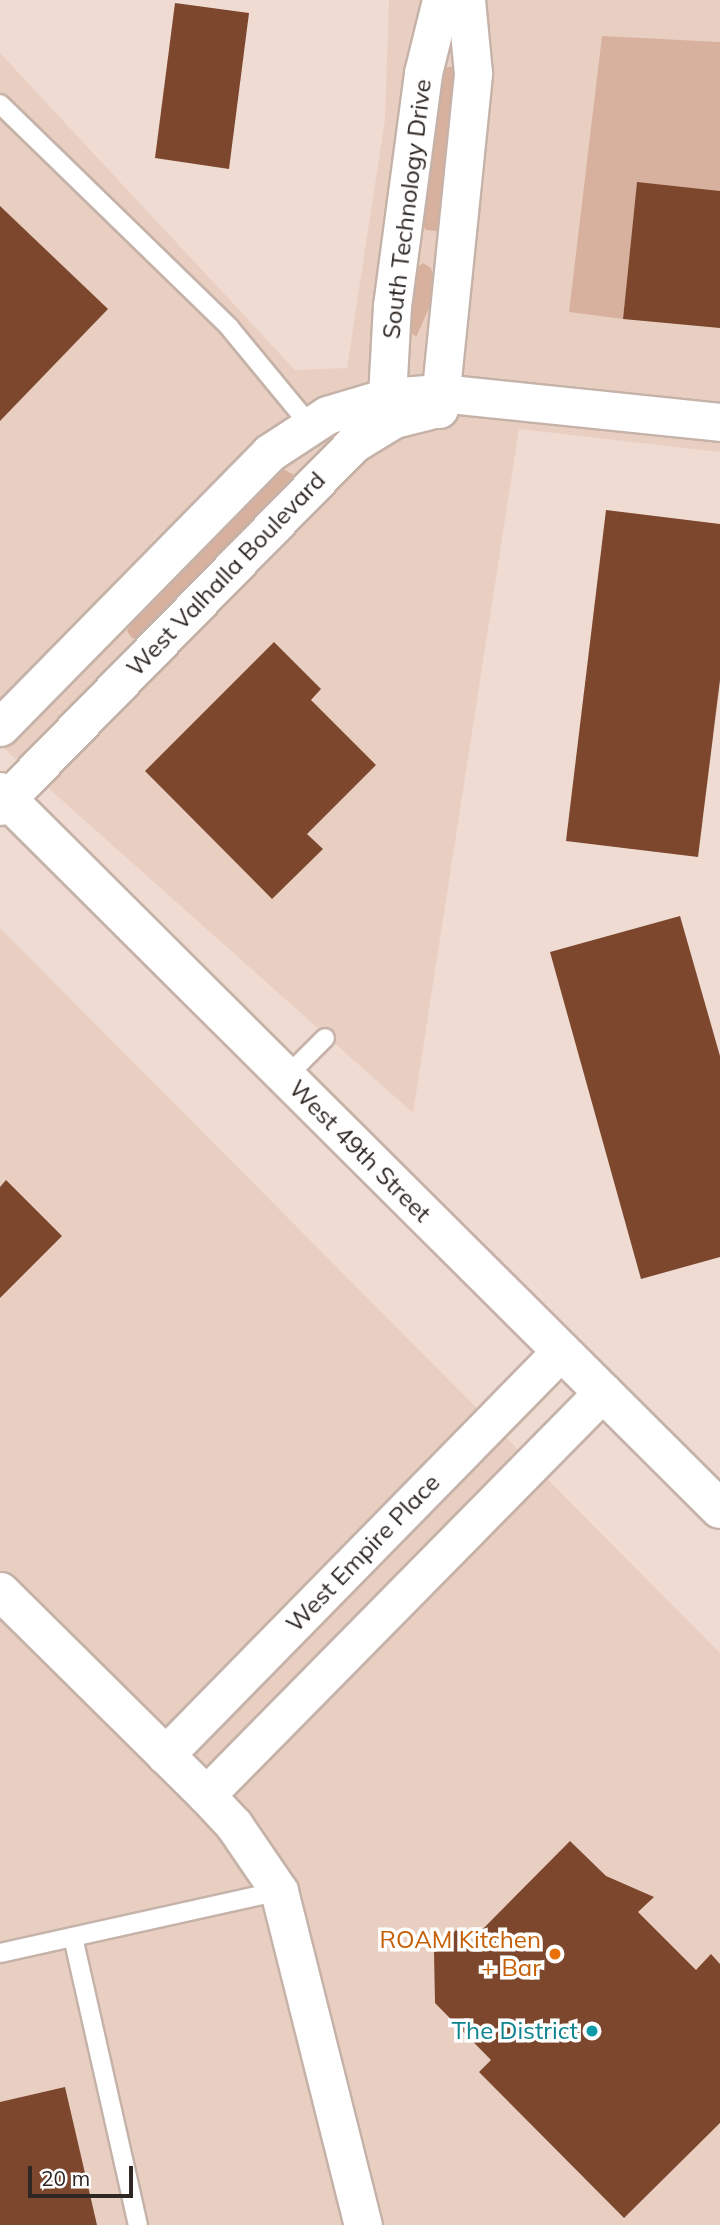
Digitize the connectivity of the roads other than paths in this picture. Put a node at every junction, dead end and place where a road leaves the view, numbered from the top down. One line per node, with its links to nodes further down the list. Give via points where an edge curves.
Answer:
1 (442, 0): 5 (street, South Technology Drive, via 421,87 391,306)
2 (466, 0): 4 (street, South Technology Drive, via 473,73)
3 (0, 104): 7 (lane, via 229,327)
4 (439, 401): 5 (street, West Valhalla Boulevard); 6 (street, West Valhalla Boulevard, via 476,400)
5 (390, 408): 7 (street, West Valhalla Boulevard); 9 (street, West Valhalla Boulevard)
6 (720, 422)
7 (309, 424): 8 (street, West Valhalla Boulevard, via 269,453)
8 (0, 727)
9 (2, 799): 11 (main road, West 49th Street)
10 (325, 1038): 11 (lane)
11 (286, 1077): 12 (main road, West 49th Street)
12 (561, 1351): 13 (main road, West 49th Street); 16 (street, West Empire Place)
13 (603, 1392): 14 (main road, West 49th Street); 17 (street)
14 (720, 1509)
15 (0, 1591): 16 (street)
16 (165, 1755): 17 (street)
17 (206, 1795): 18 (street, via 234,1825)
18 (279, 1891): 19 (lane); 22 (street)
19 (73, 1937): 20 (lane); 21 (lane)
20 (0, 1953)
21 (138, 2225)
22 (363, 2225)

